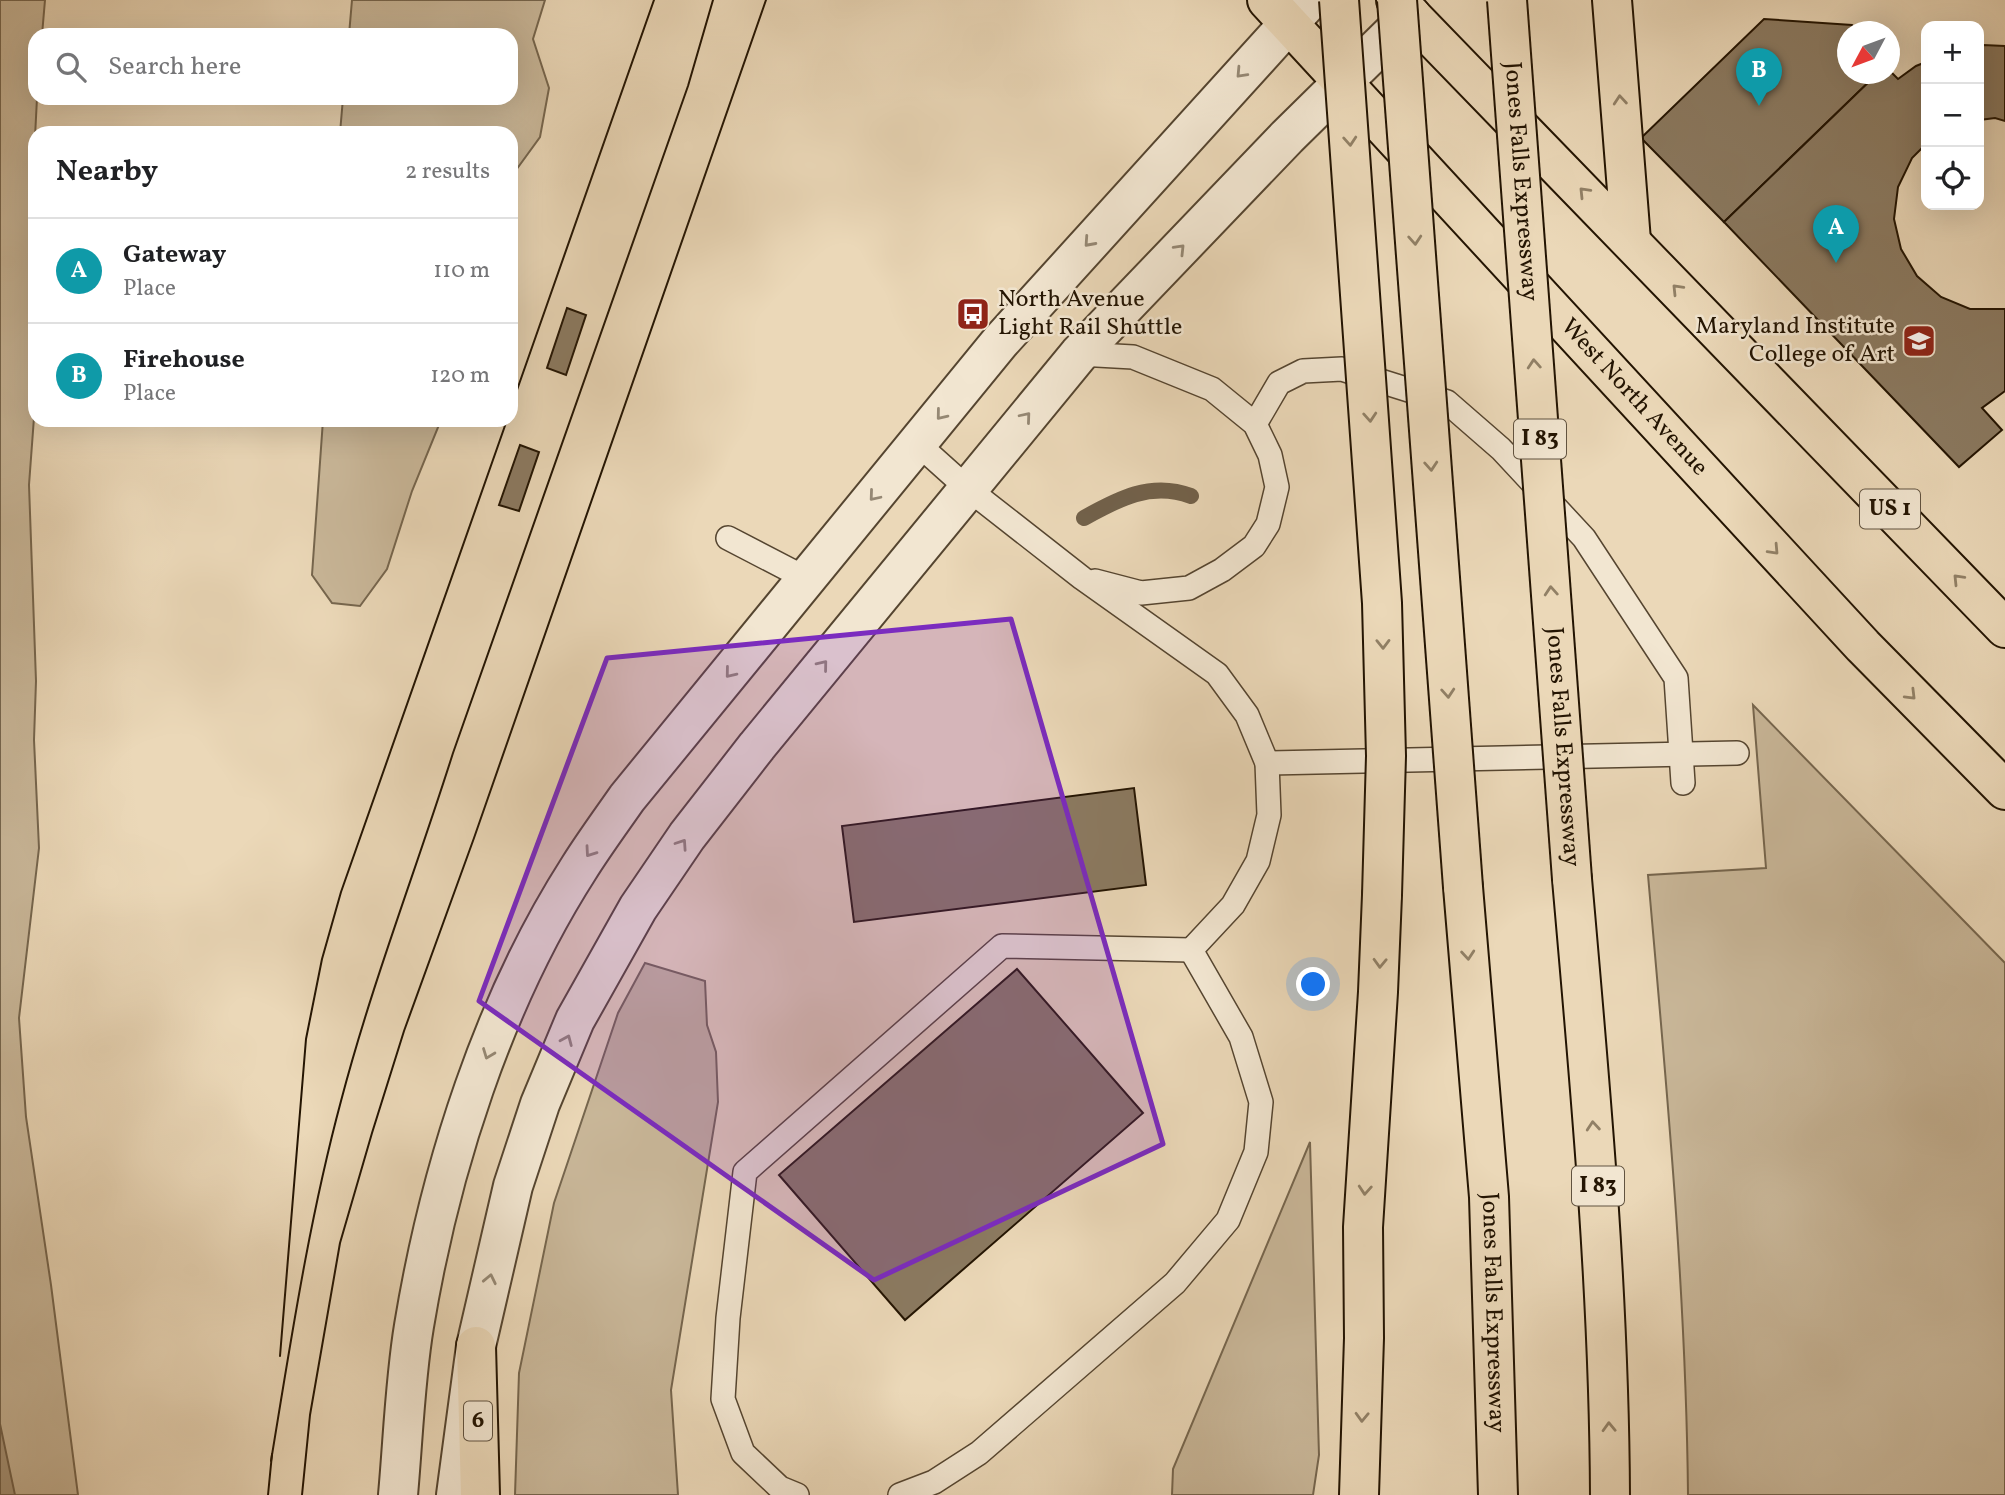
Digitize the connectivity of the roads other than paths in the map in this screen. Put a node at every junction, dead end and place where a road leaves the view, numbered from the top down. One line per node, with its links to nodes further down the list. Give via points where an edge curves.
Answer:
1 (1339, 0): 28 (main road, one-way to 28, bridge, via 1382,603 1386,755 1378,1004 1363,1227)
2 (1507, 0): 30 (main road, Jones Falls Expressway / I 83, one-way to 2, bridge, via 1598,1175)
3 (1612, 0): 7 (main road, one-way to 3)
4 (1401, 5): 6 (street); 7 (main road, US 1, one-way to 4); 29 (main road, Jones Falls Expressway, one-way to 29, bridge, via 1489,1197)
5 (1288, 8): 6 (main road, West North Avenue); 10 (street, one-way to 10)
6 (1344, 84): 8 (street, one-way to 6, via 1287,137); 20 (main road, West North Avenue, one-way to 20, via 1863,646)
7 (1631, 241): 15 (main road, US 1, one-way to 7)
8 (1079, 354): 9 (lane, via 1133,356 1212,389); 11 (street, one-way to 8)
9 (1255, 424): 13 (lane, via 1270,455 1277,487 1268,524 1254,546 1189,589 1141,593); 17 (lane, via 1279,383 1303,371 1342,369 1447,402 1501,449 1584,538 1676,678)
10 (918, 444): 11 (lane); 14 (street, one-way to 14)
11 (967, 488): 13 (lane); 22 (street, one-way to 11, via 513,1186 575,1020 687,836)
12 (728, 538): 14 (lane)
13 (1082, 578): 18 (lane, via 1217,674 1247,715)
14 (807, 579): 23 (street, one-way to 23, via 627,798 578,869 511,996 459,1136 431,1242 414,1327)
15 (2005, 628)
16 (1737, 753): 17 (lane)
17 (1682, 754): 18 (lane); 19 (lane)
18 (1267, 763): 21 (lane, via 1269,815 1258,861 1233,905)
19 (1683, 783)
20 (2005, 790)
21 (1191, 950): 26 (lane, via 1002,946 745,1172 723,1399 743,1453 780,1488); 27 (lane, via 1241,1037 1261,1102 1256,1152 1228,1220 1175,1283 979,1453 934,1482)
22 (476, 1346): 24 (street); 25 (main road, 6)
23 (398, 1495)
24 (456, 1495)
25 (480, 1495)
26 (797, 1495)
27 (900, 1495)
28 (1359, 1495)
29 (1498, 1495)
30 (1610, 1495)

